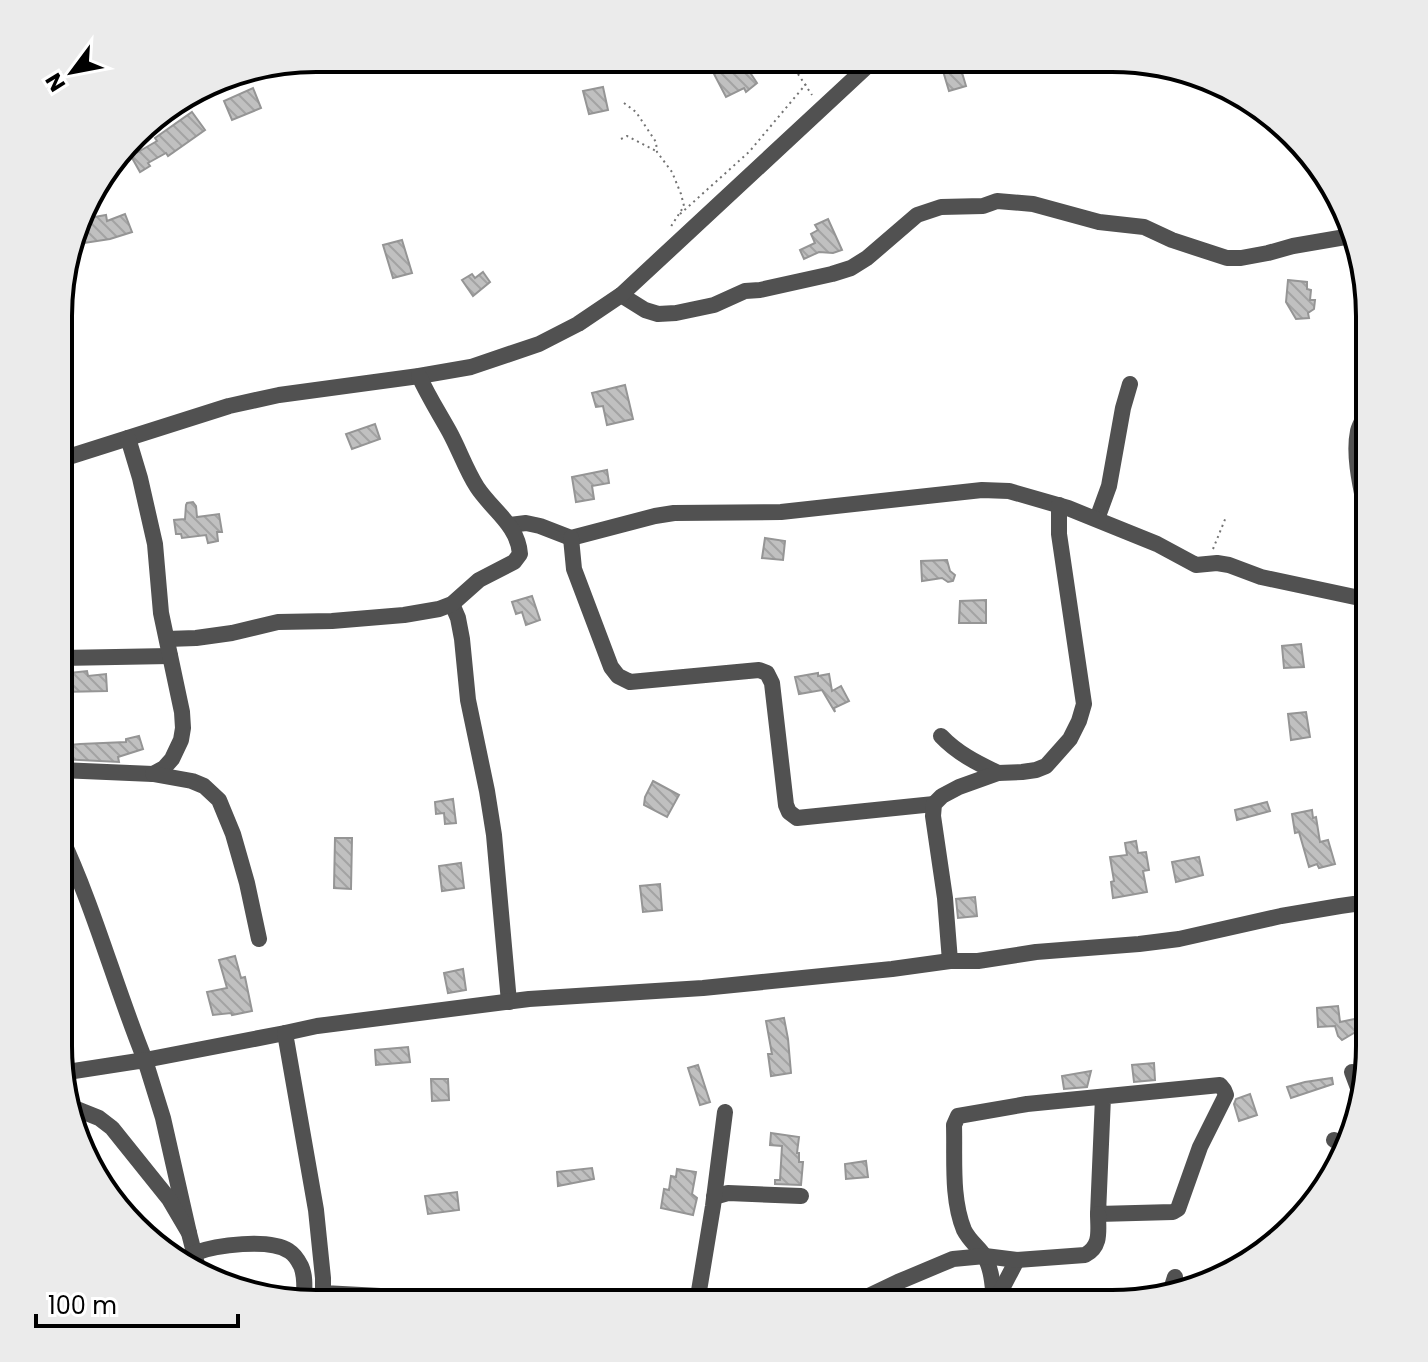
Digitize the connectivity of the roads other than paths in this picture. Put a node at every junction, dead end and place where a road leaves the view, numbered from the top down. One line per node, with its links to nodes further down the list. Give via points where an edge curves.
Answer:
1 (861, 73): 3 (street)
2 (1343, 237): 3 (street, via 1227,258 1144,227 997,201 926,211 851,268 745,291 714,305 658,314)
3 (621, 295): 4 (street, via 539,344 471,367)
4 (419, 376): 6 (street, via 279,395); 10 (street, via 476,486)
5 (1130, 384): 9 (street)
6 (128, 438): 7 (street); 14 (street, via 155,544)
7 (72, 456)
8 (1059, 505): 9 (street); 11 (street, via 1009,491 982,490 781,512 674,513); 18 (street, via 1084,704 1070,739 1046,766)
9 (1097, 519): 12 (street, via 1196,565 1229,565)
10 (510, 525): 11 (street, via 526,523); 13 (street, via 520,554)
11 (571, 538): 20 (street, via 574,569 618,676 630,682 767,673 786,805 797,818)
12 (1355, 597)
13 (452, 604): 14 (street, via 404,615 288,621); 25 (street, via 494,835)
14 (168, 648): 15 (street); 19 (street, via 183,728 172,759)
15 (72, 657)
16 (941, 736): 18 (street)
17 (73, 771): 19 (street)
18 (998, 773): 20 (street, via 959,787)
19 (153, 774): 23 (street, via 192,781 219,800 233,834)
20 (934, 804): 24 (street)
21 (73, 864): 27 (street)
22 (1355, 904): 24 (street, via 1179,939)
23 (259, 939)
24 (950, 961): 25 (street, via 703,988)
25 (509, 1002): 26 (street)
26 (285, 1033): 27 (street); 45 (street, via 316,1210)
27 (145, 1060): 28 (street); 37 (street)
28 (74, 1071)
29 (1352, 1072): 30 (street)
30 (1354, 1077)
31 (1103, 1097): 36 (street); 36 (street, via 1220,1085 1226,1095 1178,1209); 39 (street, via 1027,1104 963,1114 955,1120 956,1198 964,1230)
32 (81, 1111): 37 (street, via 112,1128)
33 (725, 1112): 35 (street)
34 (801, 1196): 35 (street)
35 (714, 1197): 46 (street)
36 (1098, 1214): 41 (street, via 1098,1243 1085,1255)
37 (189, 1233): 38 (street)
38 (195, 1253): 40 (street); 44 (street, via 272,1245 290,1251 298,1261)
39 (985, 1256): 41 (street); 47 (street, via 949,1261); 48 (street)
40 (196, 1258)
41 (1017, 1260): 49 (street)
42 (1175, 1277): 43 (street)
43 (1174, 1281)
44 (304, 1289)
45 (320, 1289)
46 (699, 1289)
47 (883, 1289)
48 (992, 1289)
49 (1001, 1289)

